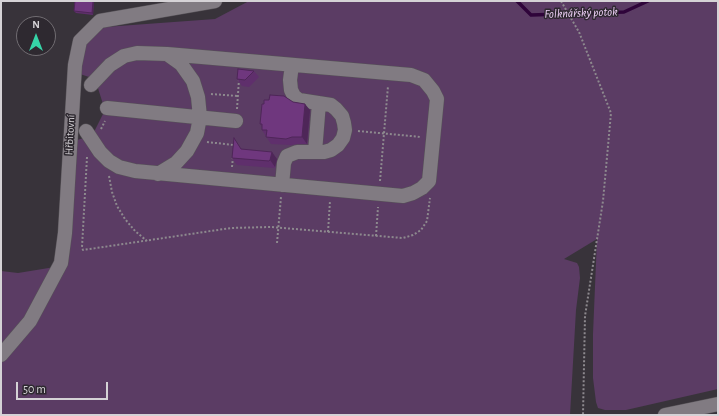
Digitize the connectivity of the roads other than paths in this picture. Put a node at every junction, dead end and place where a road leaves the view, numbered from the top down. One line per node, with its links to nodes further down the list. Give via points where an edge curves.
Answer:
1 (215, 1): 13 (street, Hřbitovní, via 100,21 80,41 75,65 61,263 30,321)
2 (167, 54): 3 (street); 4 (street, via 137,53 124,56 110,65); 7 (street, via 178,61 193,81 200,105)
3 (292, 65): 5 (street, via 290,80 294,96 299,100); 12 (street, via 411,75 424,80 437,99 429,181 413,193 403,196)
4 (91, 85)
5 (319, 103): 10 (street); 10 (street, via 331,105 336,109 342,116 345,130 343,138 331,150)
6 (107, 108): 7 (street)
7 (200, 117): 8 (street); 11 (street, via 194,141 182,158)
8 (236, 121)
9 (86, 131): 11 (street, via 100,152 119,167)
10 (314, 152): 12 (street, via 297,152 287,156)
11 (158, 174): 12 (street)
12 (282, 185)
13 (1, 355)
14 (718, 404): 15 (street)
15 (665, 415)

